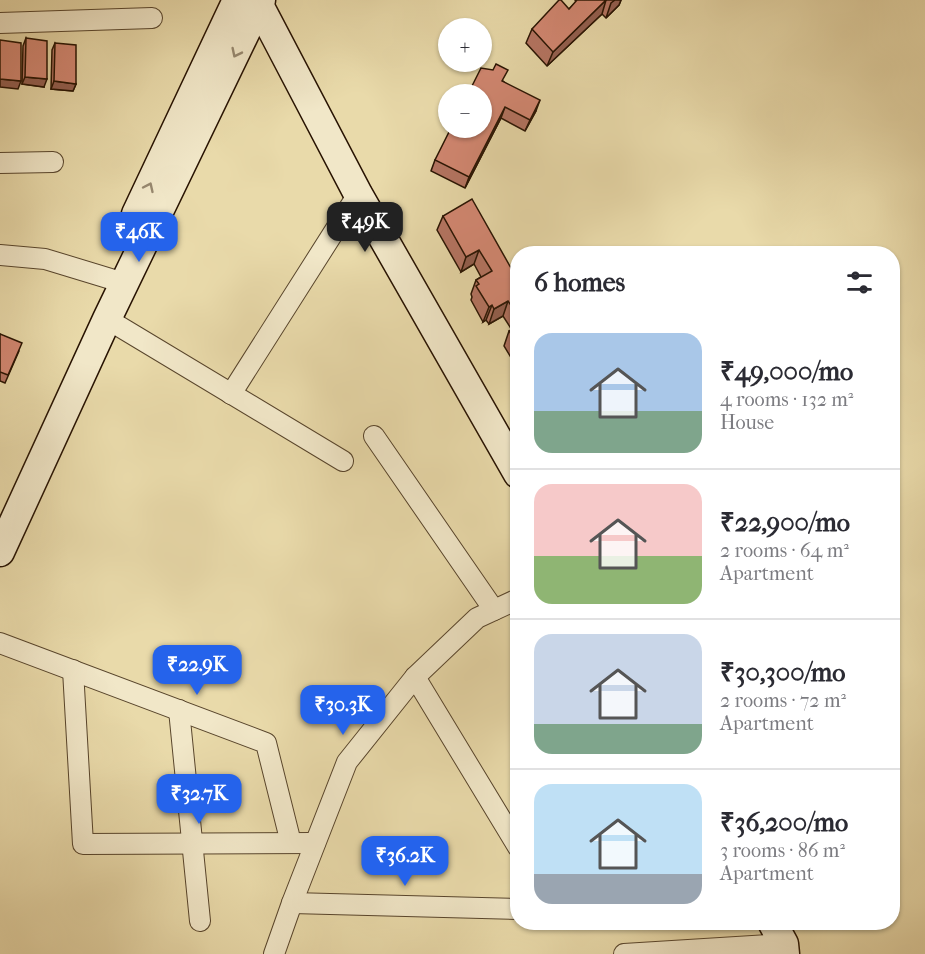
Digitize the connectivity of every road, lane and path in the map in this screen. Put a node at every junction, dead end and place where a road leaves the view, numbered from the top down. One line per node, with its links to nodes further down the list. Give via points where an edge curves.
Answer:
1 (252, 2): 6 (street); 8 (street)
2 (152, 18): 3 (street)
3 (0, 24)
4 (53, 162): 5 (street)
5 (0, 163)
6 (358, 194): 10 (street); 12 (street)
7 (0, 255): 8 (street, via 45,259)
8 (115, 280): 9 (street); 14 (street)
9 (107, 319): 10 (street); 15 (street)
10 (231, 394): 13 (street)
11 (374, 436): 17 (street)
12 (510, 460)
13 (343, 461)
14 (0, 507)
15 (1, 549)
16 (510, 603): 17 (street)
17 (494, 610): 20 (street, via 477,618)
18 (0, 643): 19 (street)
19 (73, 670): 21 (street); 23 (street, via 83,844)
20 (415, 677): 22 (street); 25 (street, via 347,762)
21 (179, 710): 23 (street); 24 (street, via 266,743)
22 (510, 834)
23 (192, 843): 24 (street); 28 (street)
24 (291, 843): 25 (street)
25 (315, 843): 26 (street)
26 (292, 903): 27 (street); 30 (street)
27 (510, 909)
28 (200, 921)
29 (780, 940): 31 (street)
30 (274, 954)
31 (624, 954)

